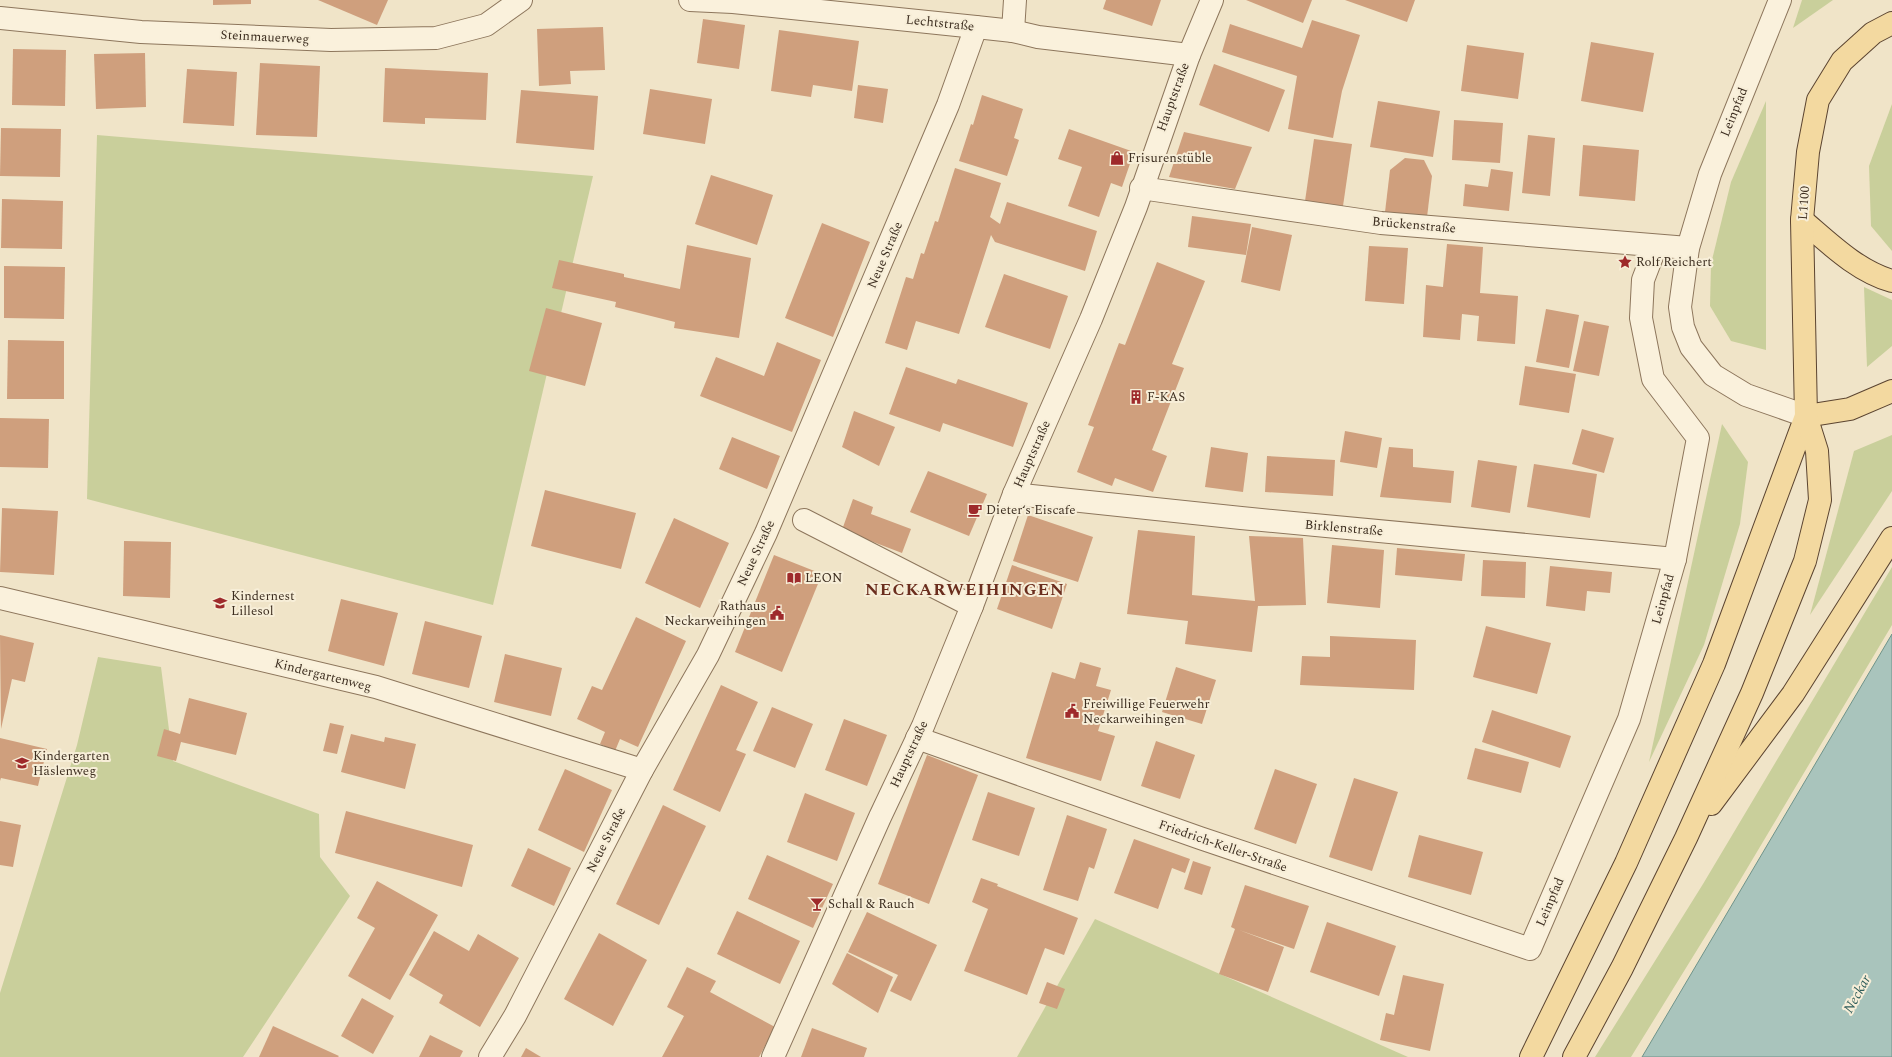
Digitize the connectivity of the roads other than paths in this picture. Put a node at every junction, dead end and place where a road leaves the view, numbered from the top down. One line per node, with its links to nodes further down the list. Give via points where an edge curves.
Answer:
1 (521, 0): 6 (street, Steinmauerweg, via 486,25 436,38 331,40 141,32)
2 (690, 0): 8 (street, Lechtstraße, via 733,2)
3 (1015, 0): 9 (street)
4 (1212, 0): 10 (street, Hauptstraße)
5 (1780, 0): 14 (street, Leinpfad, via 1710,174)
6 (0, 18)
7 (1892, 23): 12 (main road, L1100, via 1873,33 1842,61 1818,100 1808,152)
8 (976, 27): 9 (street, Lechtstraße); 25 (street, Neue Straße, via 948,105 766,533 708,655)
9 (1013, 31): 10 (street, Lechtstraße)
10 (1189, 55): 11 (street, Hauptstraße)
11 (1141, 188): 13 (street, Brückenstraße, via 1381,223); 18 (street, Hauptstraße, via 1091,319)
12 (1802, 220): 15 (main road, via 1843,254 1880,277); 17 (main road, L1100)
13 (1656, 246): 14 (street, Brückenstraße); 21 (street, Leinpfad, via 1644,280 1641,318 1653,379 1698,438)
14 (1688, 248): 17 (street, Leinpfad, via 1680,307 1683,327 1691,346 1713,375 1746,395)
15 (1892, 281)
16 (1892, 391): 17 (main road, via 1850,409)
17 (1806, 416): 26 (main road, via 1817,451 1820,500 1805,561 1752,693); 30 (main road, via 1714,664 1626,863)
18 (1014, 494): 21 (street, Birklenstraße); 23 (street, Hauptstraße)
19 (804, 520): 23 (street)
20 (1892, 538): 26 (main road, via 1793,694)
21 (1675, 559): 27 (street, Leinpfad, via 1628,719)
22 (0, 598): 25 (street, Kindergartenweg, via 376,687)
23 (972, 606): 24 (street, Hauptstraße)
24 (917, 738): 27 (street, Friedrich-Keller-Straße, via 1200,838); 29 (street, Hauptstraße)
25 (642, 770): 28 (street, Neue Straße, via 515,1016)
26 (1686, 838): 31 (main road, via 1622,968)
27 (1530, 949)
28 (490, 1057)
29 (773, 1057)
30 (1531, 1057)
31 (1574, 1057)

